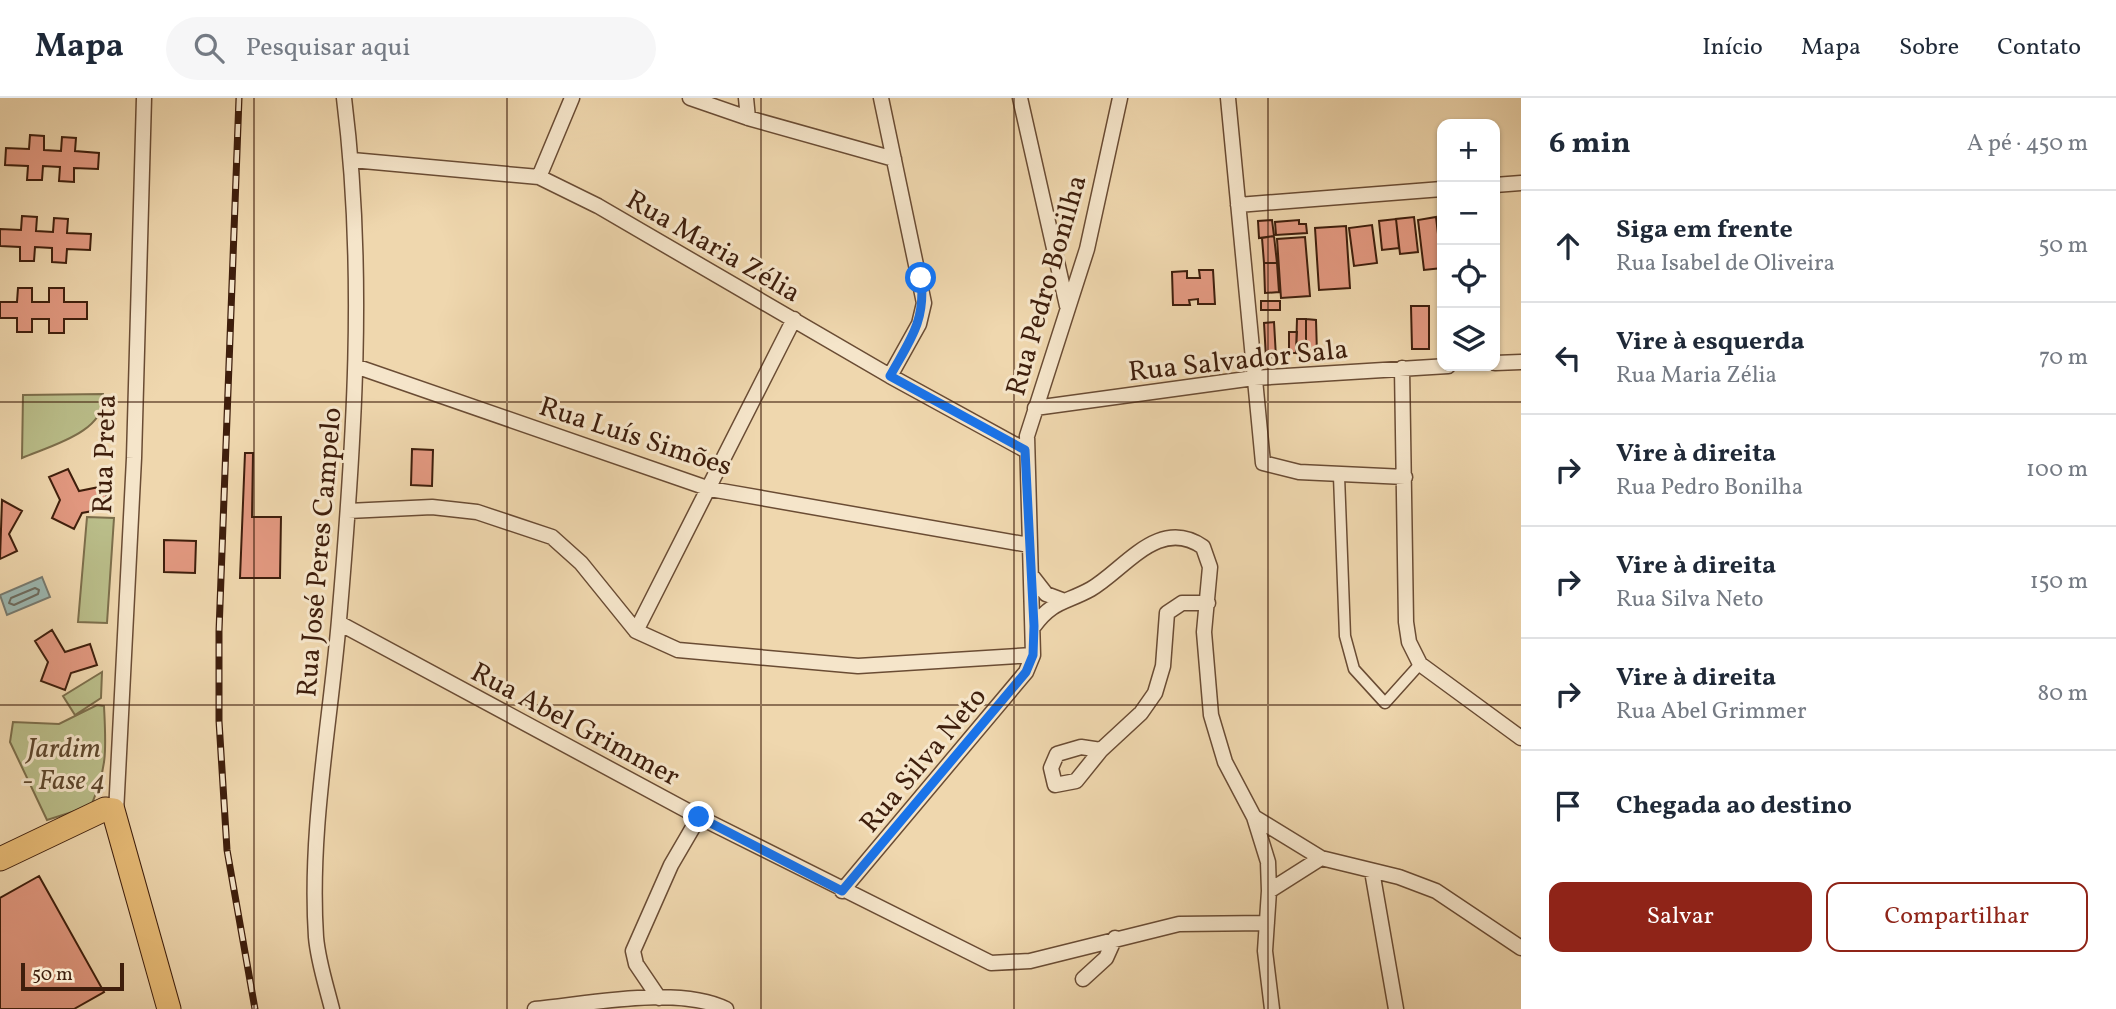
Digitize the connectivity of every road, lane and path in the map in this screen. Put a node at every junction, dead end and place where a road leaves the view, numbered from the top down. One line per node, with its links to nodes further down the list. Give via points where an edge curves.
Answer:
1 (144, 98): 44 (street, Rua Preta, via 134,458)
2 (344, 98): 12 (street, Rua José Peres Campelo)
3 (572, 98): 13 (street)
4 (690, 98): 10 (street)
5 (746, 98): 10 (street)
6 (881, 98): 11 (street)
7 (1020, 98): 18 (street)
8 (1120, 98): 18 (street, Rua Pedro Bonilha, via 1087,249)
9 (1228, 98): 17 (street)
10 (748, 118): 11 (street)
11 (894, 159): 25 (street, via 924,303 919,324)
12 (352, 160): 13 (street, Rua Maria Zélia); 23 (street, Rua José Peres Campelo)
13 (539, 177): 19 (street, Rua Maria Zélia)
14 (1521, 183): 15 (street)
15 (1500, 185)
16 (1437, 189): 17 (street)
17 (1238, 205): 26 (street)
18 (1067, 307): 27 (street, Rua Pedro Bonilha)
19 (794, 319): 25 (street, Rua Maria Zélia); 31 (street)
20 (1521, 362): 21 (street)
21 (1500, 363)
22 (1437, 366): 24 (street, Rua Salvador Sala)
23 (358, 367): 31 (street, Rua Luís Simões); 32 (street, Rua José Peres Campelo)
24 (1402, 368): 26 (street, Rua Salvador Sala); 30 (street)
25 (890, 376): 28 (street, Rua Maria Zélia)
26 (1254, 378): 27 (street, Rua Salvador Sala); 29 (street, via 1263,463)
27 (1035, 408): 28 (street, Rua Pedro Bonilha)
28 (1025, 450): 33 (street, Rua Pedro Bonilha)
29 (1339, 476): 30 (street); 41 (street, via 1345,636 1354,669 1385,703)
30 (1405, 477): 41 (street, via 1406,622)
31 (710, 489): 33 (street, Rua Luís Simões); 39 (street)
32 (348, 511): 37 (street, Rua José Peres Campelo); 39 (street, via 432,507 477,512 552,537 581,563)
33 (1029, 545): 34 (street, Rua Pedro Bonilha)
34 (1031, 575): 35 (street, via 1046,594); 38 (street, Rua Pedro Bonilha)
35 (1062, 600): 36 (street, via 1094,587 1150,544 1186,539 1208,555); 38 (street, via 1048,608)
36 (1208, 603): 43 (street, via 1182,603 1167,613 1163,666 1155,692 1141,713); 46 (street, via 1205,668 1211,715 1225,762)
37 (339, 623): 45 (street, Rua Abel Grimmer); 58 (street, Rua José Peres Campelo, via 321,788 317,876 316,937)
38 (1034, 626): 40 (street, Rua Pedro Bonilha)
39 (636, 631): 40 (street, via 678,650 858,666)
40 (1033, 655): 50 (street, Rua Silva Neto, via 1018,682)
41 (1420, 664): 42 (street)
42 (1521, 738)
43 (1101, 750): 43 (street, via 1076,780 1055,785 1051,768 1057,754 1081,747)
44 (112, 804): 48 (main road); 57 (main road, Rua Preta)
45 (699, 817): 50 (street, Rua Abel Grimmer); 56 (street, via 671,865 633,951 636,964)
46 (1254, 817): 47 (street); 51 (street, via 1264,843)
47 (1321, 858): 49 (street); 51 (street)
48 (0, 859)
49 (1372, 871): 54 (street, via 1436,891); 62 (street)
50 (842, 891): 53 (street, Rua Abel Grimmer, via 991,962 1030,961)
51 (1269, 891): 52 (street)
52 (1267, 923): 53 (street, Rua Abel Grimmer, via 1179,924); 61 (street)
53 (1115, 938): 55 (street, via 1106,958)
54 (1521, 948)
55 (1083, 979)
56 (659, 998): 59 (street); 60 (street, via 691,997)
57 (169, 1009)
58 (332, 1009)
59 (535, 1009)
60 (726, 1009)
61 (1272, 1009)
62 (1396, 1009)

